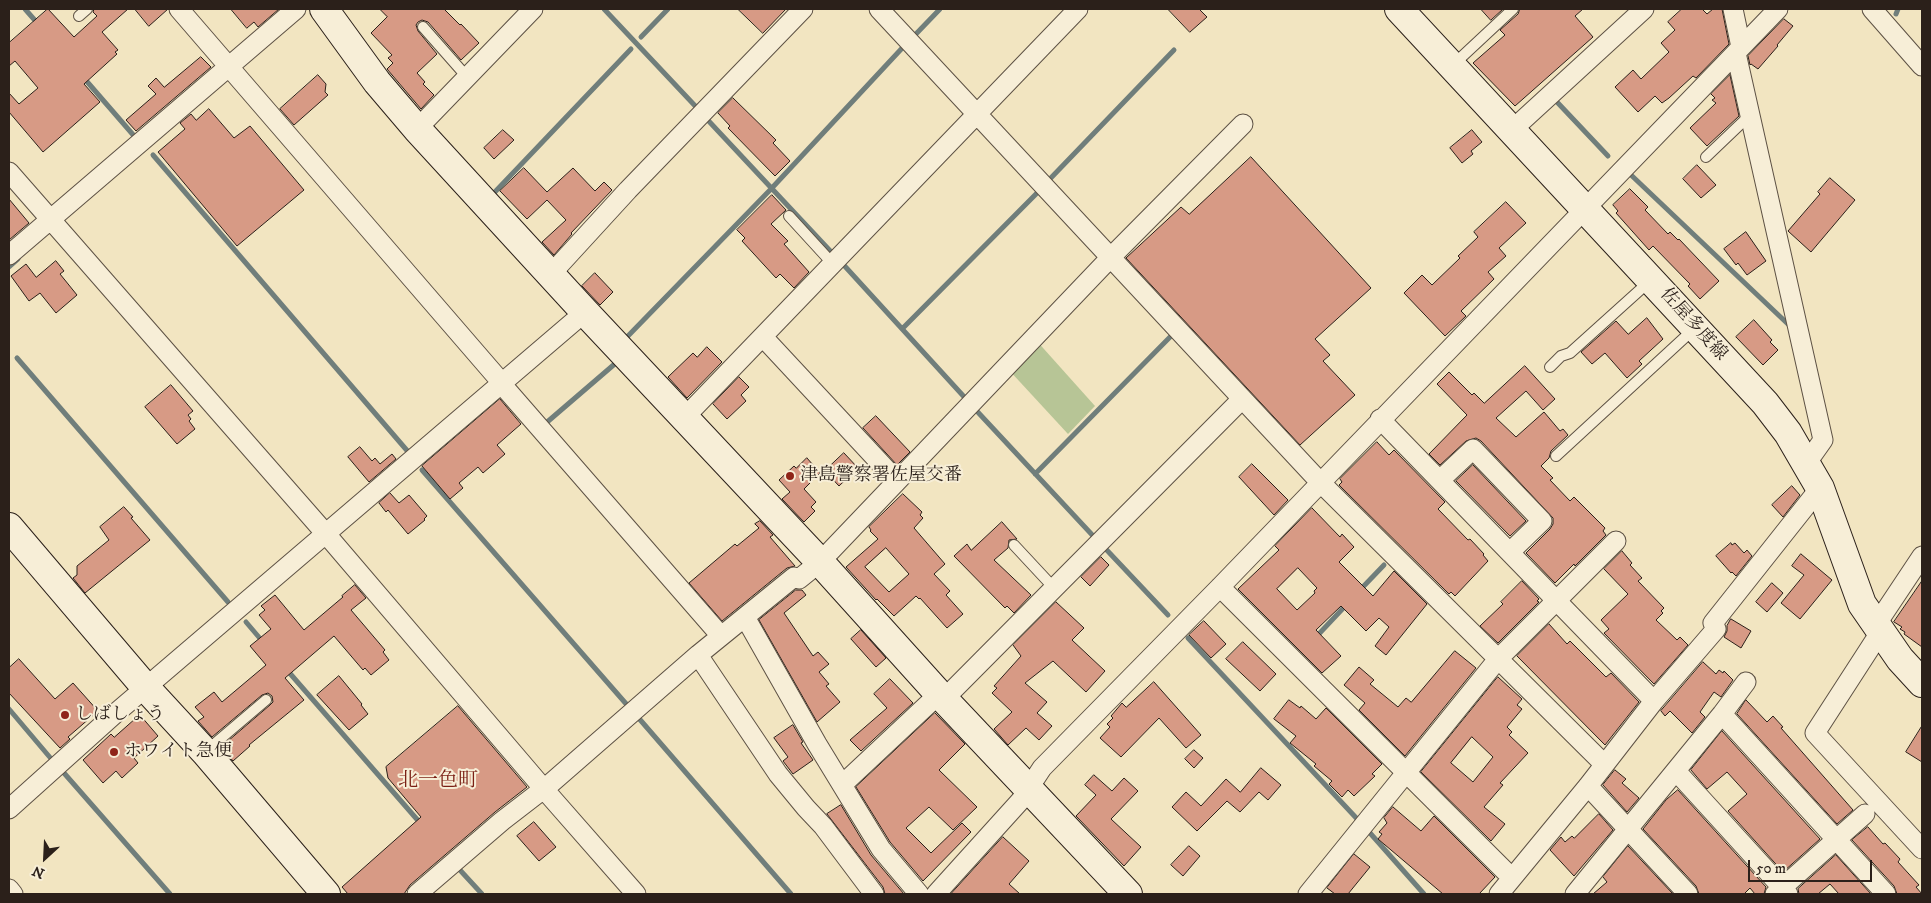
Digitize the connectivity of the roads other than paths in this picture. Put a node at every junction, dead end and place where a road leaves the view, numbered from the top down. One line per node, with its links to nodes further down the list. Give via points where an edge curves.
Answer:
1 (179, 9): 18 (street)
2 (296, 9): 18 (street)
3 (324, 9): 23 (street, via 377,82)
4 (533, 9): 19 (street)
5 (803, 9): 33 (street)
6 (879, 9): 20 (street)
7 (1078, 9): 20 (street)
8 (1399, 9): 16 (street, 佐屋多度線)
9 (1513, 9): 16 (lane)
10 (1644, 9): 24 (street)
11 (1733, 9): 15 (street)
12 (1778, 9): 15 (street)
13 (1872, 9): 17 (street)
14 (423, 27): 19 (lane)
15 (1738, 50): 21 (street); 27 (street)
16 (1452, 65): 24 (street, 佐屋多度線)
17 (1922, 66)
18 (234, 71): 29 (street); 39 (street)
19 (468, 77): 23 (street)
20 (977, 114): 31 (street); 32 (street)
21 (1750, 115): 25 (lane); 44 (street, via 1823,440)
22 (1243, 124): 31 (street)
23 (417, 129): 33 (street)
24 (1512, 130): 27 (street, 佐屋多度線)
25 (1706, 157)
26 (9, 172): 29 (street)
27 (1585, 208): 34 (street, 佐屋多度線); 42 (street)
28 (789, 216): 32 (lane)
29 (50, 220): 30 (street); 50 (street)
30 (9, 255)
31 (1111, 257): 40 (street); 46 (street)
32 (832, 264): 37 (street)
33 (551, 274): 35 (street)
34 (1651, 279): 36 (street, 佐屋多度線); 38 (lane, via 1570,353 1561,356)
35 (585, 312): 39 (street); 41 (street)
36 (1695, 328): 43 (lane); 44 (street, 佐屋多度線, via 1765,403)
37 (763, 337): 41 (street); 46 (street)
38 (1550, 367)
39 (502, 383): 50 (street); 61 (street)
40 (1242, 399): 47 (street); 57 (street)
41 (685, 418): 55 (street)
42 (1380, 419): 45 (street); 47 (street)
43 (1556, 456)
44 (1806, 464): 48 (street, 佐屋多度線)
45 (1440, 480): 53 (street); 53 (street, via 1473,449 1542,521)
46 (897, 481): 55 (street)
47 (1319, 482): 56 (street); 63 (street)
48 (1820, 488): 60 (street, 佐屋多度線, via 1862,604); 69 (street, via 1713,623 1716,629)
49 (9, 527): 66 (street)
50 (326, 534): 66 (street); 77 (street)
51 (1616, 542): 58 (street)
52 (1014, 545): 57 (lane)
53 (1510, 552): 58 (street)
54 (1922, 556): 60 (street)
55 (820, 562): 59 (street, via 799,579 794,577); 67 (street)
56 (1220, 587): 74 (street); 78 (street, via 1042,768)
57 (1054, 588): 67 (street)
58 (1557, 601): 63 (street); 69 (street)
59 (745, 617): 61 (street); 75 (street, via 817,744)
60 (1878, 628): 65 (street, 佐屋多度線); 83 (street, via 1815,733)
61 (721, 636): 62 (street)
62 (698, 655): 77 (street); 92 (street, via 778,774 823,826)
63 (1498, 659): 72 (street); 74 (street)
64 (1746, 682): 70 (street)
65 (1922, 683)
66 (146, 688): 71 (street); 79 (street)
67 (941, 696): 75 (street); 78 (street)
68 (266, 700): 71 (lane)
69 (1654, 701): 72 (street)
70 (1722, 714): 73 (street); 82 (street)
71 (205, 752): 89 (street)
72 (1604, 764): 76 (street)
73 (1676, 771): 81 (street); 87 (street)
74 (1407, 773): 84 (street); 96 (street)
75 (844, 784): 93 (street, via 881,849)
76 (1588, 786): 81 (street); 84 (street)
77 (543, 788): 90 (street); 91 (street)
78 (1029, 788): 94 (street, via 1022,800); 95 (street)
79 (9, 809)
80 (1865, 814): 82 (street)
81 (1628, 829): 86 (street); 98 (street)
82 (1836, 839): 87 (street); 99 (street)
83 (1922, 849)
84 (1512, 878): 97 (street)
85 (9, 889): 88 (street)
86 (1581, 892)
87 (1782, 892)
88 (14, 894)
89 (326, 894)
90 (417, 894)
91 (636, 894)
92 (874, 894)
93 (919, 894)
94 (936, 894)
95 (1128, 894)
96 (1308, 894)
97 (1499, 894)
98 (1688, 894)
99 (1886, 894)

